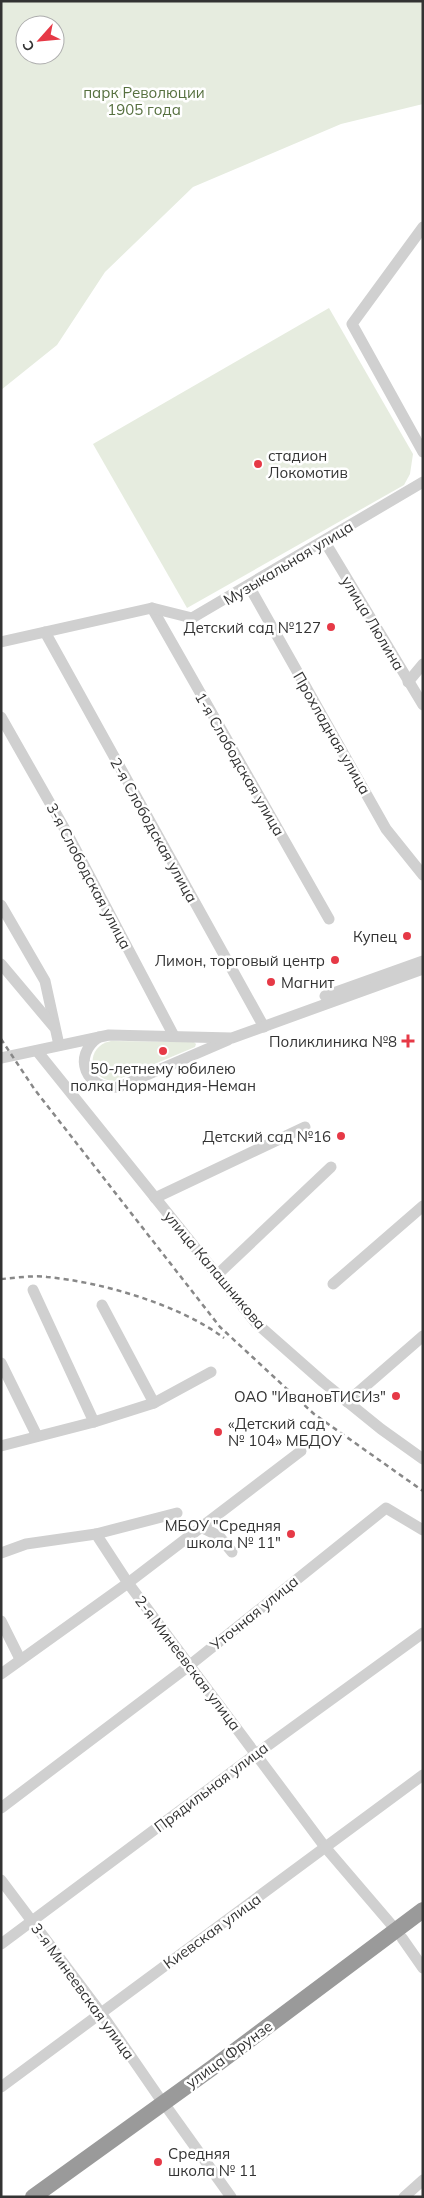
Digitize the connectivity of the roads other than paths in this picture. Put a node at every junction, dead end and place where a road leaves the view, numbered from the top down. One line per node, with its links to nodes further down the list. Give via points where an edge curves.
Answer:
1 (423, 227): 2 (street, via 352,324)
2 (421, 443)
3 (423, 482): 4 (street, Музыкальная улица)
4 (325, 542): 5 (street, Музыкальная улица); 10 (street, улица Люлина)
5 (249, 586): 6 (street, Музыкальная улица, via 192,618); 13 (street, Прохладная улица, via 386,829)
6 (152, 608): 7 (street, Музыкальная улица); 15 (street, 1-я Слободская улица)
7 (45, 632): 8 (street, Музыкальная улица); 19 (street, 2-я Слободская улица)
8 (1, 642)
9 (423, 664): 10 (street)
10 (408, 682): 11 (street, улица Люлина)
11 (423, 705)
12 (1, 717): 22 (street, 3-я Слободская улица, via 67,833)
13 (423, 874)
14 (1, 905): 20 (street, via 45,981)
15 (329, 919)
16 (423, 961): 19 (street)
17 (1, 964): 20 (street)
18 (423, 969): 19 (street)
19 (262, 1024): 23 (street, via 220,1036); 24 (street)
20 (56, 1031): 25 (street)
21 (100, 1036): 22 (street); 24 (street, via 87,1049 84,1066 94,1082 110,1088); 25 (street)
22 (174, 1036): 23 (street)
23 (203, 1037): 24 (street)
24 (232, 1038)
25 (59, 1045): 26 (street)
26 (37, 1051): 27 (street); 30 (street, улица Калашникова)
27 (1, 1058)
28 (306, 1127): 30 (street)
29 (332, 1167): 32 (street)
30 (154, 1198): 32 (street, улица Калашникова)
31 (423, 1206): 33 (street)
32 (217, 1275): 39 (street, улица Калашникова, via 256,1322)
33 (332, 1284)
34 (33, 1290): 41 (street)
35 (102, 1306): 40 (street)
36 (423, 1336): 39 (street)
37 (1, 1363): 42 (street)
38 (211, 1372): 40 (street)
39 (347, 1402): 45 (street, улица Калашникова)
40 (154, 1403): 41 (street)
41 (94, 1422): 42 (street)
42 (37, 1436): 43 (street)
43 (1, 1446)
44 (301, 1451): 47 (street)
45 (423, 1459)
46 (177, 1513): 49 (street)
47 (201, 1527): 50 (street, via 219,1536); 52 (street)
48 (423, 1530): 56 (street, Уточная улица, via 386,1508)
49 (96, 1534): 51 (street, via 26,1544); 52 (street, 2-я Минеевская улица)
50 (232, 1552)
51 (1, 1554)
52 (128, 1582): 55 (street); 56 (street, 2-я Минеевская улица)
53 (1, 1621): 55 (street)
54 (423, 1633): 58 (street, Прядильная улица)
55 (20, 1659): 57 (street)
56 (190, 1664): 58 (street, 2-я Минеевская улица); 60 (street, Уточная улица)
57 (1, 1674)
58 (256, 1754): 61 (street, 2-я Минеевская улица); 64 (street, Прядильная улица)
59 (423, 1775): 61 (street, Киевская улица)
60 (1, 1808)
61 (325, 1847): 66 (street, 2-я Минеевская улица); 69 (street, Киевская улица)
62 (1, 1880): 64 (street, 3-я Минеевская улица)
63 (423, 1910): 66 (highway, улица Фрунзе)
64 (32, 1921): 67 (street, Прядильная улица); 69 (street, 3-я Минеевская улица)
65 (423, 1922): 66 (highway, улица Фрунзе)
66 (398, 1934): 68 (street, 2-я Минеевская улица); 71 (highway, улица Фрунзе)
67 (1, 1944)
68 (423, 1968)
69 (101, 2013): 70 (street, Киевская улица); 71 (street, 3-я Минеевская улица)
70 (1, 2087)
71 (166, 2106): 73 (highway, улица Фрунзе); 74 (highway, улица Фрунзе); 75 (street, 3-я Минеевская улица)
72 (423, 2180): 76 (street)
73 (33, 2197)
74 (48, 2197)
75 (231, 2197)
76 (404, 2197)

